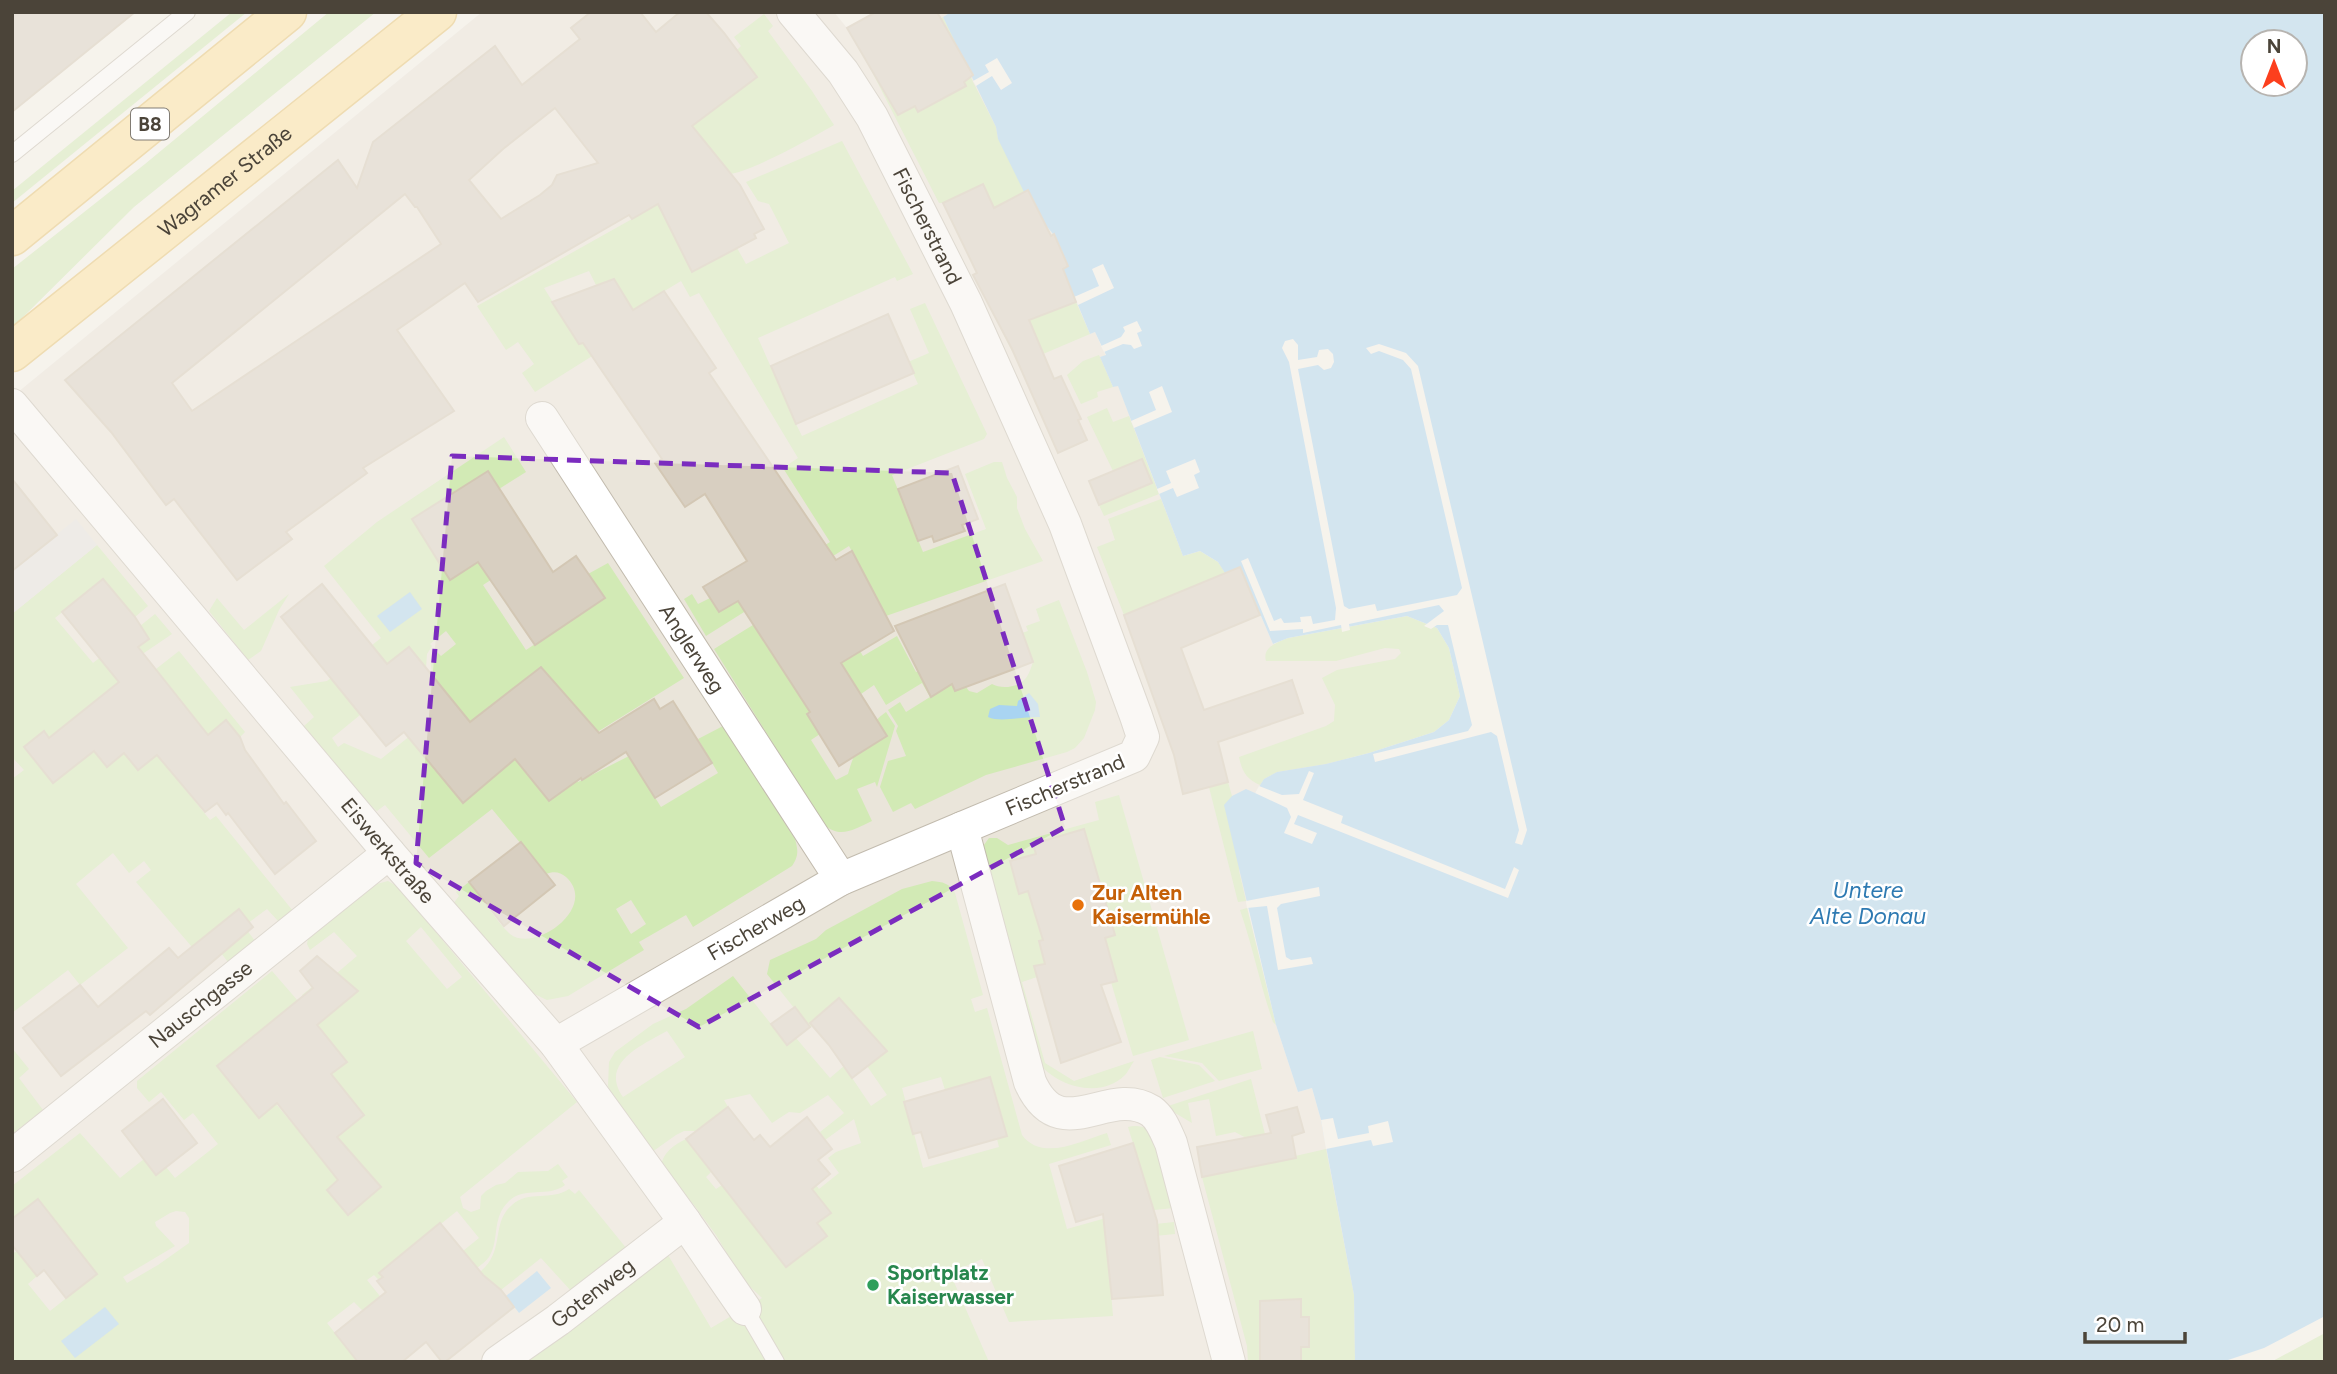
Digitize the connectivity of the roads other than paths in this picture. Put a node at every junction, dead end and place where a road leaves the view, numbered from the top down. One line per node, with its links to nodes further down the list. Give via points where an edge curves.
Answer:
1 (187, 12): 5 (lane)
2 (288, 12): 6 (main road, B8)
3 (437, 12): 7 (main road, Wagramer Straße)
4 (793, 12): 10 (street, Fischerstrand, via 843,72 872,117 966,303 1065,524 1143,737 1134,756)
5 (12, 154)
6 (12, 236)
7 (12, 352)
8 (12, 405): 11 (street, Eiswerkstraße)
9 (542, 418): 12 (street, Anglerweg)
10 (962, 828): 12 (street, Fischerweg); 19 (street, via 1036,1096 1049,1109 1068,1114 1135,1105 1152,1111 1164,1126)
11 (389, 853): 13 (street, Eiswerkstraße); 14 (street, Nauschgasse)
12 (841, 878): 13 (street, Fischerweg)
13 (556, 1044): 15 (street, Eiswerkstraße)
14 (12, 1156)
15 (685, 1222): 16 (street, Eiswerkstraße); 17 (street, Gotenweg)
16 (745, 1309): 18 (lane)
17 (498, 1362)
18 (776, 1362)
19 (1229, 1362)

